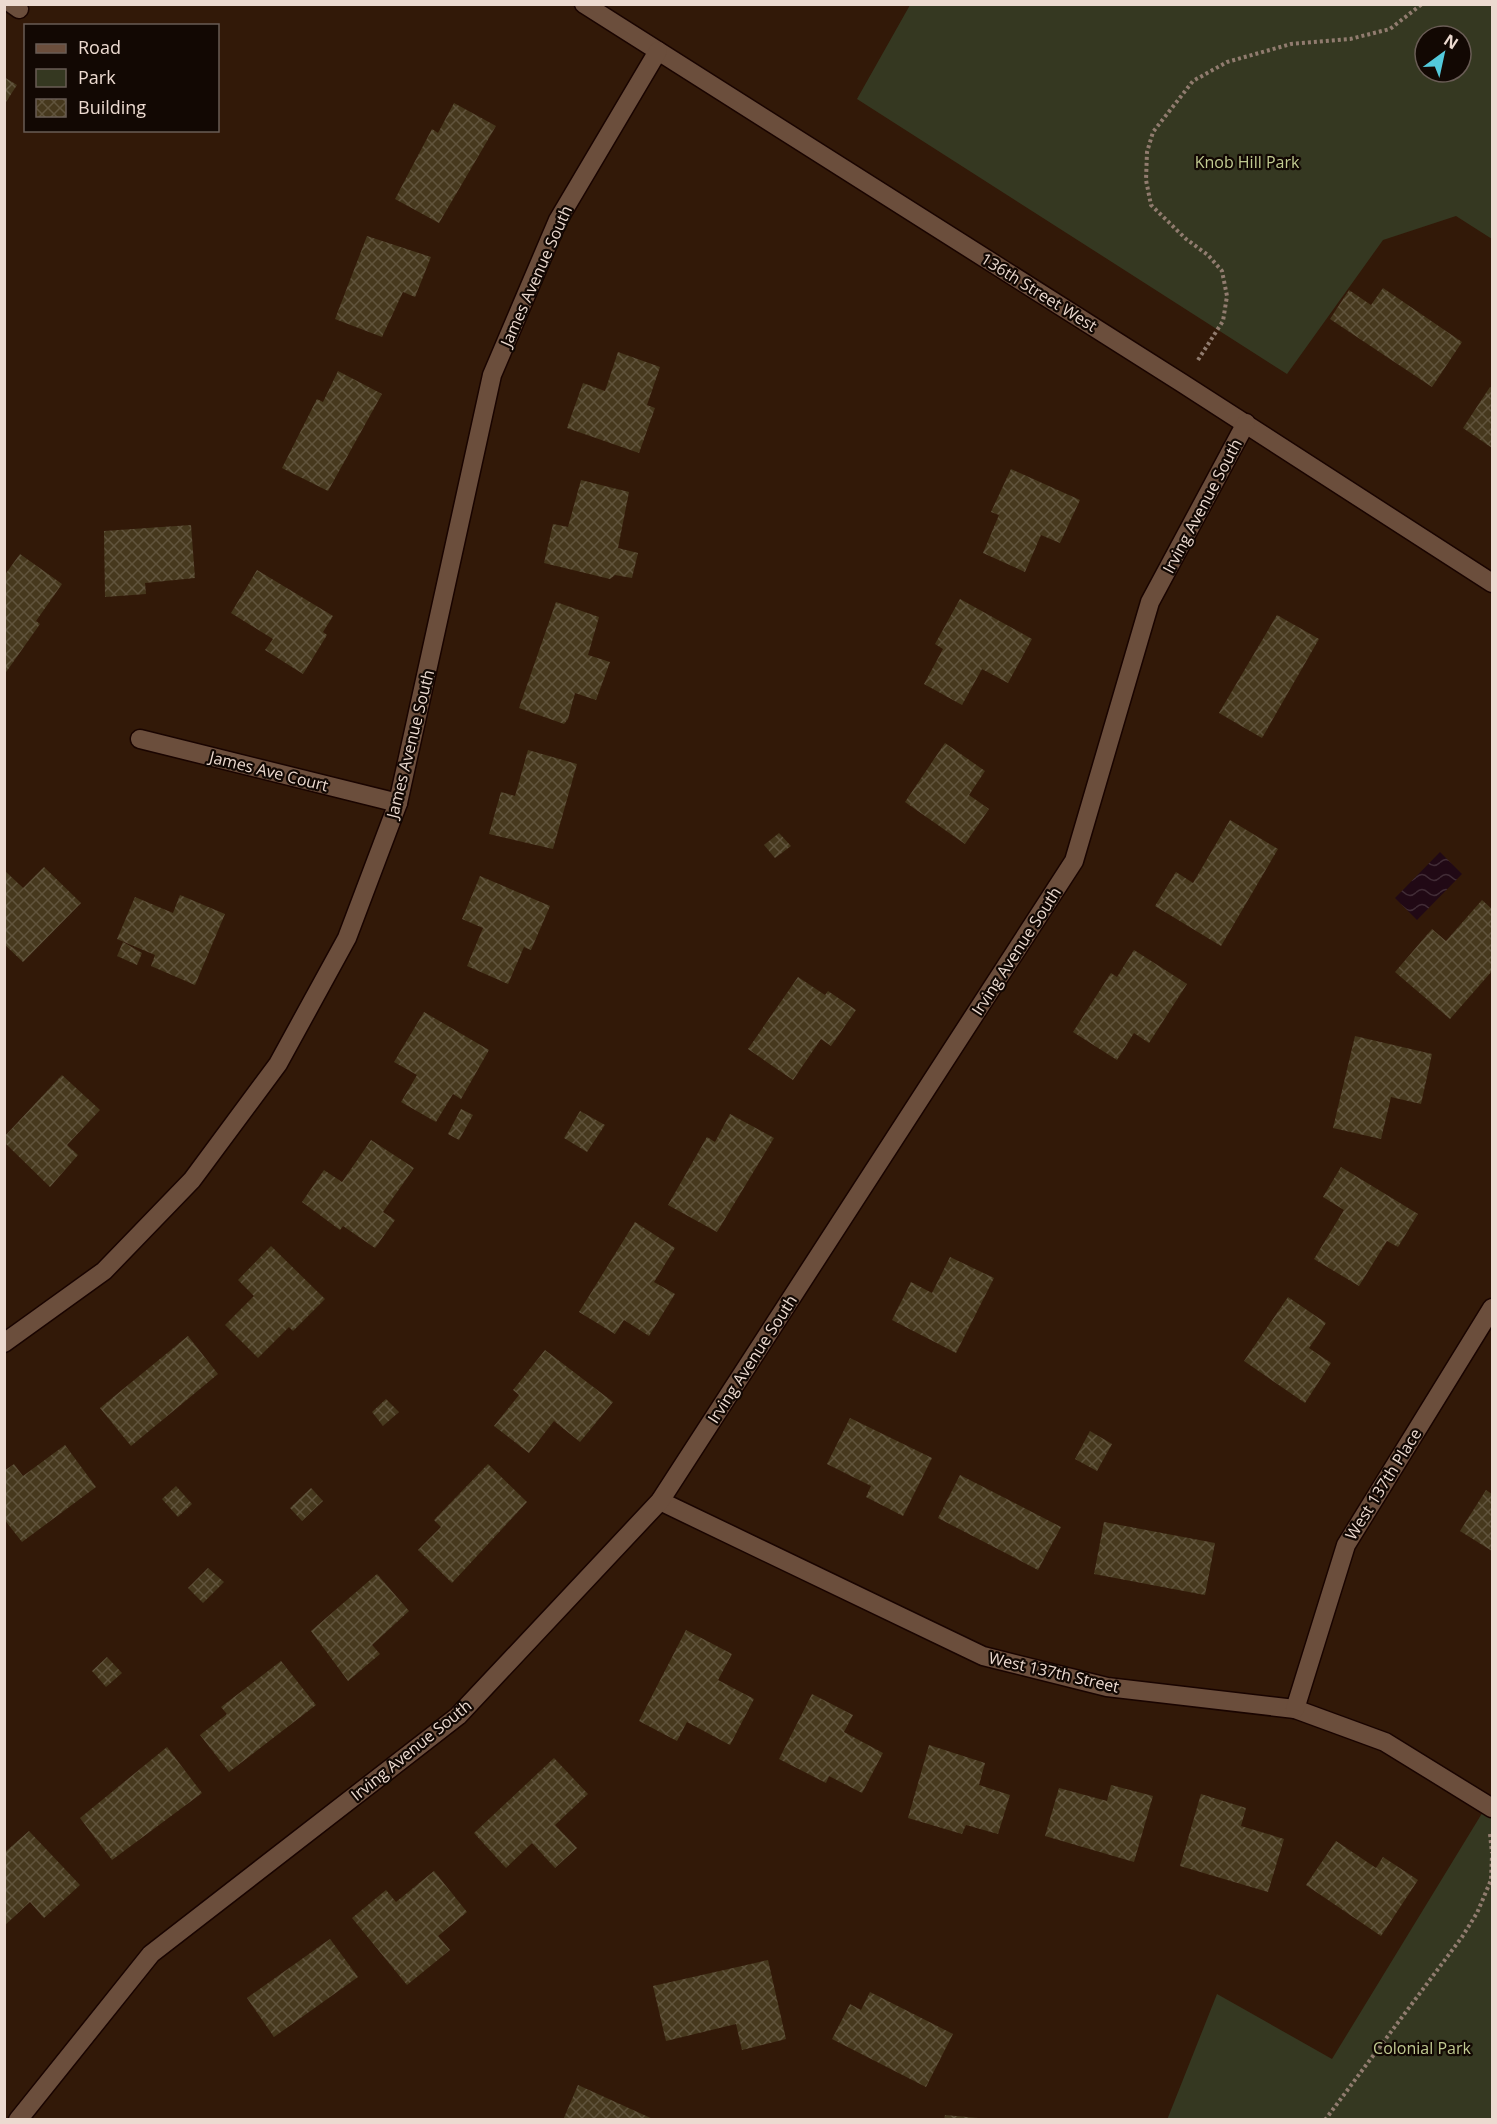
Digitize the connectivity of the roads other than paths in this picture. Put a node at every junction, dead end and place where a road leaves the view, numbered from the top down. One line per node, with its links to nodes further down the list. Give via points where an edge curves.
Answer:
1 (584, 4): 2 (street, 136th Street West)
2 (658, 51): 3 (street, 136th Street West); 6 (street, James Avenue South, via 558,220 492,375)
3 (1246, 423): 4 (street, 136th Street West); 9 (street, Irving Avenue South, via 1150,602 1074,861)
4 (1492, 583)
5 (140, 739): 6 (street, James Ave Court)
6 (398, 803): 8 (street, James Avenue South, via 347,938 278,1064 192,1180 104,1271)
7 (1492, 1308): 10 (street, West 137th Place, via 1346,1545)
8 (4, 1343)
9 (660, 1501): 10 (street, West 137th Street, via 982,1656 1107,1687); 12 (street, Irving Avenue South, via 458,1716 151,1954)
10 (1295, 1709): 11 (street, West 137th Street, via 1385,1742)
11 (1492, 1808)
12 (18, 2120)

